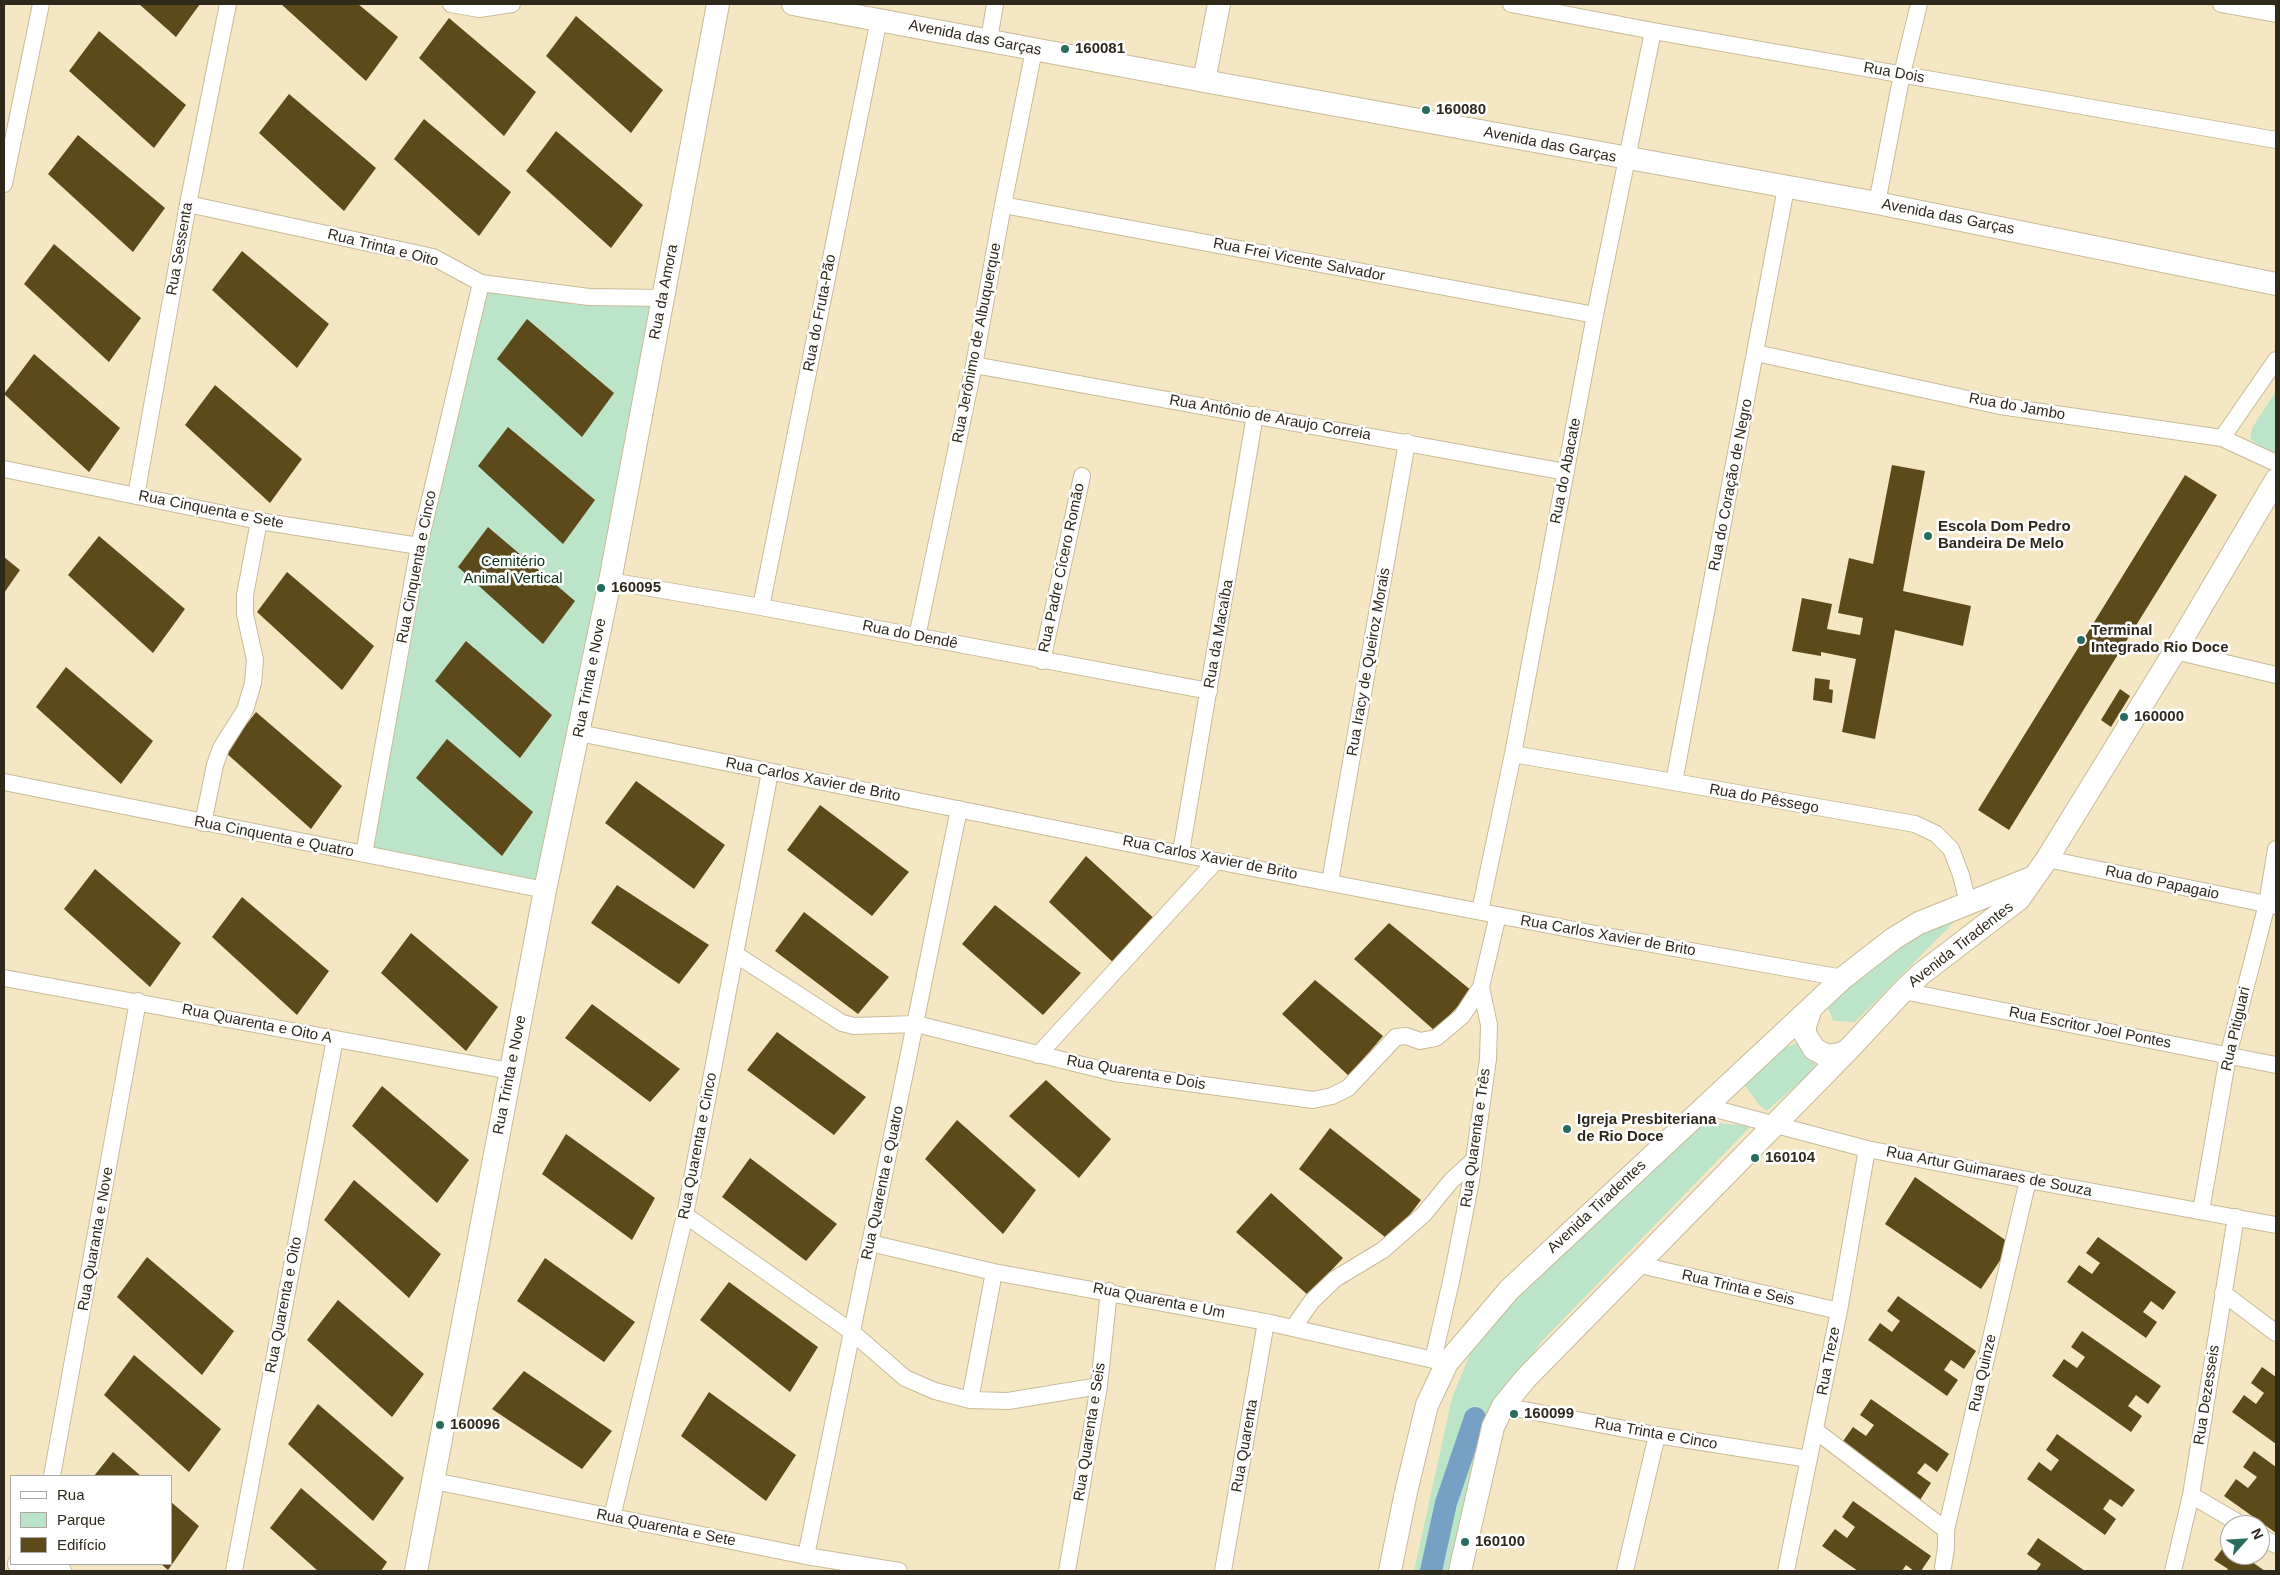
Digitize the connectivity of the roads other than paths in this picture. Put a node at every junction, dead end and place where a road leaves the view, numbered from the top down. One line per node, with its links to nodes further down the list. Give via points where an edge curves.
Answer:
1 (41, 4): 21 (street)
2 (228, 4): 26 (street, Rua Sessenta)
3 (451, 4): 4 (street, via 479,9)
4 (512, 4)
5 (718, 4): 30 (street, Rua da Amora)
6 (793, 4): 14 (street, Avenida das Garças)
7 (995, 4): 16 (street)
8 (1219, 4): 19 (street)
9 (1511, 4): 12 (street, Rua Dois)
10 (1919, 4): 18 (street)
11 (2221, 4): 13 (street)
12 (1535, 6): 15 (street, Rua Dois)
13 (2276, 14)
14 (878, 19): 16 (street, Avenida das Garças); 47 (street, Rua do Fruta-Pão)
15 (1653, 32): 18 (street, Rua Dois); 22 (street, Rua do Abacate)
16 (989, 40): 17 (street, Avenida das Garças)
17 (1034, 50): 19 (street, Avenida das Garças); 27 (street, Rua Jerônimo de Albuquerque)
18 (1902, 74): 20 (street, Rua Dois); 25 (street)
19 (1204, 81): 22 (street, Avenida das Garças)
20 (2276, 140)
21 (7, 146): 23 (street)
22 (1627, 159): 24 (street, Avenida das Garças); 31 (street, Rua do Abacate)
23 (4, 184)
24 (1786, 188): 25 (street, Avenida das Garças); 32 (street, Rua do Coração de Negro)
25 (1877, 203): 29 (street, Avenida das Garças)
26 (188, 204): 28 (street, Rua Trinta e Oito, via 433,257); 43 (street, Rua Sessenta)
27 (1003, 205): 31 (street, Rua Frei Vicente Salvador); 34 (street, Rua Jerônimo de Albuquerque)
28 (481, 283): 30 (street, Rua Trinta e Oito, via 590,297); 45 (street, Rua Cinquenta e Cinco)
29 (2276, 284)
30 (664, 298): 46 (street, Rua da Amora)
31 (1595, 315): 40 (street, Rua do Abacate)
32 (1756, 353): 36 (street, Rua do Jambo, via 2000,406); 57 (street, Rua do Coração de Negro)
33 (2276, 360): 36 (street)
34 (974, 364): 35 (street, Rua Antônio de Araujo Correia); 48 (street, Rua Jerônimo de Albuquerque)
35 (1255, 415): 37 (street, Rua Antônio de Araujo Correia); 52 (street, Rua da Macaíba)
36 (2222, 438): 38 (street, Rua do Jambo)
37 (1407, 442): 40 (street, Rua Antônio de Araujo Correia); 65 (street, Rua Iracy de Queiroz Morais)
38 (2276, 463)
39 (4, 469): 43 (street, Rua Cinquenta e Sete)
40 (1566, 472): 54 (street, Rua do Abacate)
41 (1082, 476): 50 (street, Rua Padre Cícero Romão)
42 (2276, 480): 49 (street, Avenida Tiradentes)
43 (136, 496): 44 (street, Rua Cinquenta e Sete)
44 (259, 521): 45 (street, Rua Cinquenta e Sete); 59 (street, via 245,594 245,614 255,660 253,683 245,710 221,748)
45 (419, 546): 62 (street, Rua Cinquenta e Cinco)
46 (610, 581): 47 (street, Rua do Dendê); 53 (street, Rua Trinta e Nove)
47 (761, 607): 48 (street, Rua do Dendê)
48 (918, 636): 50 (street, Rua do Dendê)
49 (2175, 651): 51 (street); 64 (street, Avenida Tiradentes)
50 (1042, 660): 52 (street, Rua do Dendê)
51 (2276, 676)
52 (1209, 691): 61 (street, Rua da Macaíba)
53 (579, 733): 55 (street, Rua Carlos Xavier de Brito); 66 (street, Rua Trinta e Nove)
54 (1513, 754): 57 (street, Rua do Pêssego); 69 (street, Rua do Abacate)
55 (770, 772): 58 (street, Rua Carlos Xavier de Brito); 71 (street, Rua Quarenta e Cinco)
56 (4, 782): 59 (street, Rua Cinquenta e Quatro)
57 (1674, 782): 67 (street, Rua do Pêssego, via 1915,824 1936,834 1951,849)
58 (959, 809): 61 (street, Rua Carlos Xavier de Brito); 79 (street, Rua Quarenta e Quatro)
59 (203, 824): 62 (street, Rua Cinquenta e Quatro)
60 (2276, 849): 68 (street, Rua Pitiguari)
61 (1181, 852): 63 (street, Rua Carlos Xavier de Brito)
62 (364, 854): 66 (street, Rua Cinquenta e Quatro)
63 (1216, 861): 65 (street, Rua Carlos Xavier de Brito); 82 (street)
64 (2041, 868): 67 (street, Avenida Tiradentes); 68 (street, Rua do Papagaio); 72 (street, Avenida Tiradentes, via 2019,899)
65 (1330, 882): 69 (street, Rua Carlos Xavier de Brito)
66 (545, 890): 85 (street, Rua Trinta e Nove)
67 (1968, 903): 72 (street, via 1955,934); 74 (street, Avenida Tiradentes, via 1919,923)
68 (2272, 905): 83 (street, Rua Pitiguari)
69 (1480, 911): 70 (street, Rua Carlos Xavier de Brito)
70 (1498, 915): 74 (street, Rua Carlos Xavier de Brito); 75 (street, Rua Quarenta e Três)
71 (735, 954): 79 (street, Rua Quarenta e Dois, via 842,1023 854,1026); 92 (street, Rua Quarenta e Cinco)
72 (1922, 974): 76 (street, Avenida Tiradentes)
73 (4, 978): 77 (street, Rua Quarenta e Oito A)
74 (1843, 978): 78 (street, Avenida Tiradentes)
75 (1481, 987): 82 (street, Rua Quarenta e Dois, via 1462,1016 1436,1038 1420,1041 1396,1036 1348,1088 1313,1100 1115,1073); 89 (street, Rua Quarenta e Três, via 1489,1025 1488,1059)
76 (1903, 991): 81 (street, Avenida Tiradentes); 83 (street, Rua Escritor Joel Pontes)
77 (138, 1002): 80 (street, Rua Quarenta e Oito A); 112 (street, Rua Quaranta e Nove)
78 (1811, 1008): 81 (street, via 1805,1026 1814,1049 1827,1056); 86 (street, Avenida Tiradentes)
79 (916, 1024): 82 (street, Rua Quarenta e Dois); 95 (street, Rua Quarenta e Quatro)
80 (335, 1039): 85 (street, Rua Quarenta e Oito A); 122 (street, Rua Quarenta e Oito)
81 (1848, 1050): 87 (street, Avenida Tiradentes)
82 (1038, 1055)
83 (2228, 1056): 84 (street, Rua Escritor Joel Pontes); 91 (street, Rua Pitiguari)
84 (2276, 1065)
85 (510, 1071): 113 (street, Rua Trinta e Nove)
86 (1704, 1106): 87 (street, Rua Artur Guimaraes de Souza); 105 (street, Avenida Tiradentes, via 1509,1290)
87 (1775, 1124): 88 (street, Rua Artur Guimaraes de Souza); 96 (street, Avenida Tiradentes)
88 (1867, 1149): 90 (street, Rua Artur Guimaraes de Souza); 100 (street, Rua Treze)
89 (1474, 1160): 102 (street, via 1451,1181 1424,1214 1383,1250 1335,1279 1312,1301); 105 (street, Rua Quarenta e Três)
90 (2028, 1180): 91 (street, Rua Artur Guimaraes de Souza); 117 (street, Rua Quinze)
91 (2201, 1211): 93 (street, Rua Artur Guimaraes de Souza)
92 (685, 1215): 103 (street); 116 (street, Rua Quarenta e Cinco)
93 (2236, 1217): 94 (street, Rua Artur Guimaraes de Souza); 99 (street, Rua Dezesseis)
94 (2276, 1225)
95 (870, 1243): 97 (street, Rua Quarenta e Um); 103 (street, Rua Quarenta e Quatro)
96 (1636, 1264): 100 (street, Rua Trinta e Seis); 108 (street, Avenida Tiradentes)
97 (994, 1272): 98 (street, Rua Quarenta e Um); 107 (street)
98 (1109, 1291): 101 (street, Rua Quarenta e Um); 106 (street, Rua Quarenta e Seis)
99 (2223, 1293): 104 (street); 114 (street, Rua Dezesseis)
100 (1839, 1311): 109 (street, Rua Treze)
101 (1266, 1322): 102 (street, Rua Quarenta e Um); 126 (street, Rua Quarenta)
102 (1293, 1328): 105 (street, Rua Quarenta e Um)
103 (852, 1332): 107 (street, via 905,1378 935,1391); 118 (street, Rua Quarenta e Quatro)
104 (2276, 1333)
105 (1440, 1362): 127 (street, Avenida Tiradentes, via 1406,1492)
106 (1099, 1386): 107 (street, via 1008,1401); 125 (street, Rua Quarenta e Seis)
107 (970, 1400)
108 (1503, 1406): 110 (street, Rua Trinta e Cinco); 128 (street, Avenida Tiradentes, via 1493,1427)
109 (1816, 1431): 111 (street, Rua Treze); 117 (street)
110 (1657, 1435): 111 (street, Rua Trinta e Cinco); 129 (street)
111 (1809, 1459): 130 (street, Rua Treze)
112 (52, 1475)
113 (434, 1481): 116 (street, Rua Quarenta e Sete); 123 (street, Rua Trinta e Nove)
114 (2191, 1495): 115 (street); 131 (street, Rua Dezesseis)
115 (2225, 1515)
116 (612, 1516): 118 (street, Rua Quarenta e Sete)
117 (1946, 1530): 120 (street, Rua Quinze)
118 (806, 1556): 124 (street, Rua Quarenta e Sete)
119 (30, 1565): 121 (street)
120 (1943, 1567)
121 (60, 1571)
122 (234, 1571)
123 (416, 1571)
124 (900, 1571)
125 (1067, 1571)
126 (1223, 1571)
127 (1390, 1571)
128 (1460, 1571)
129 (1626, 1571)
130 (1786, 1571)
131 (2173, 1571)

